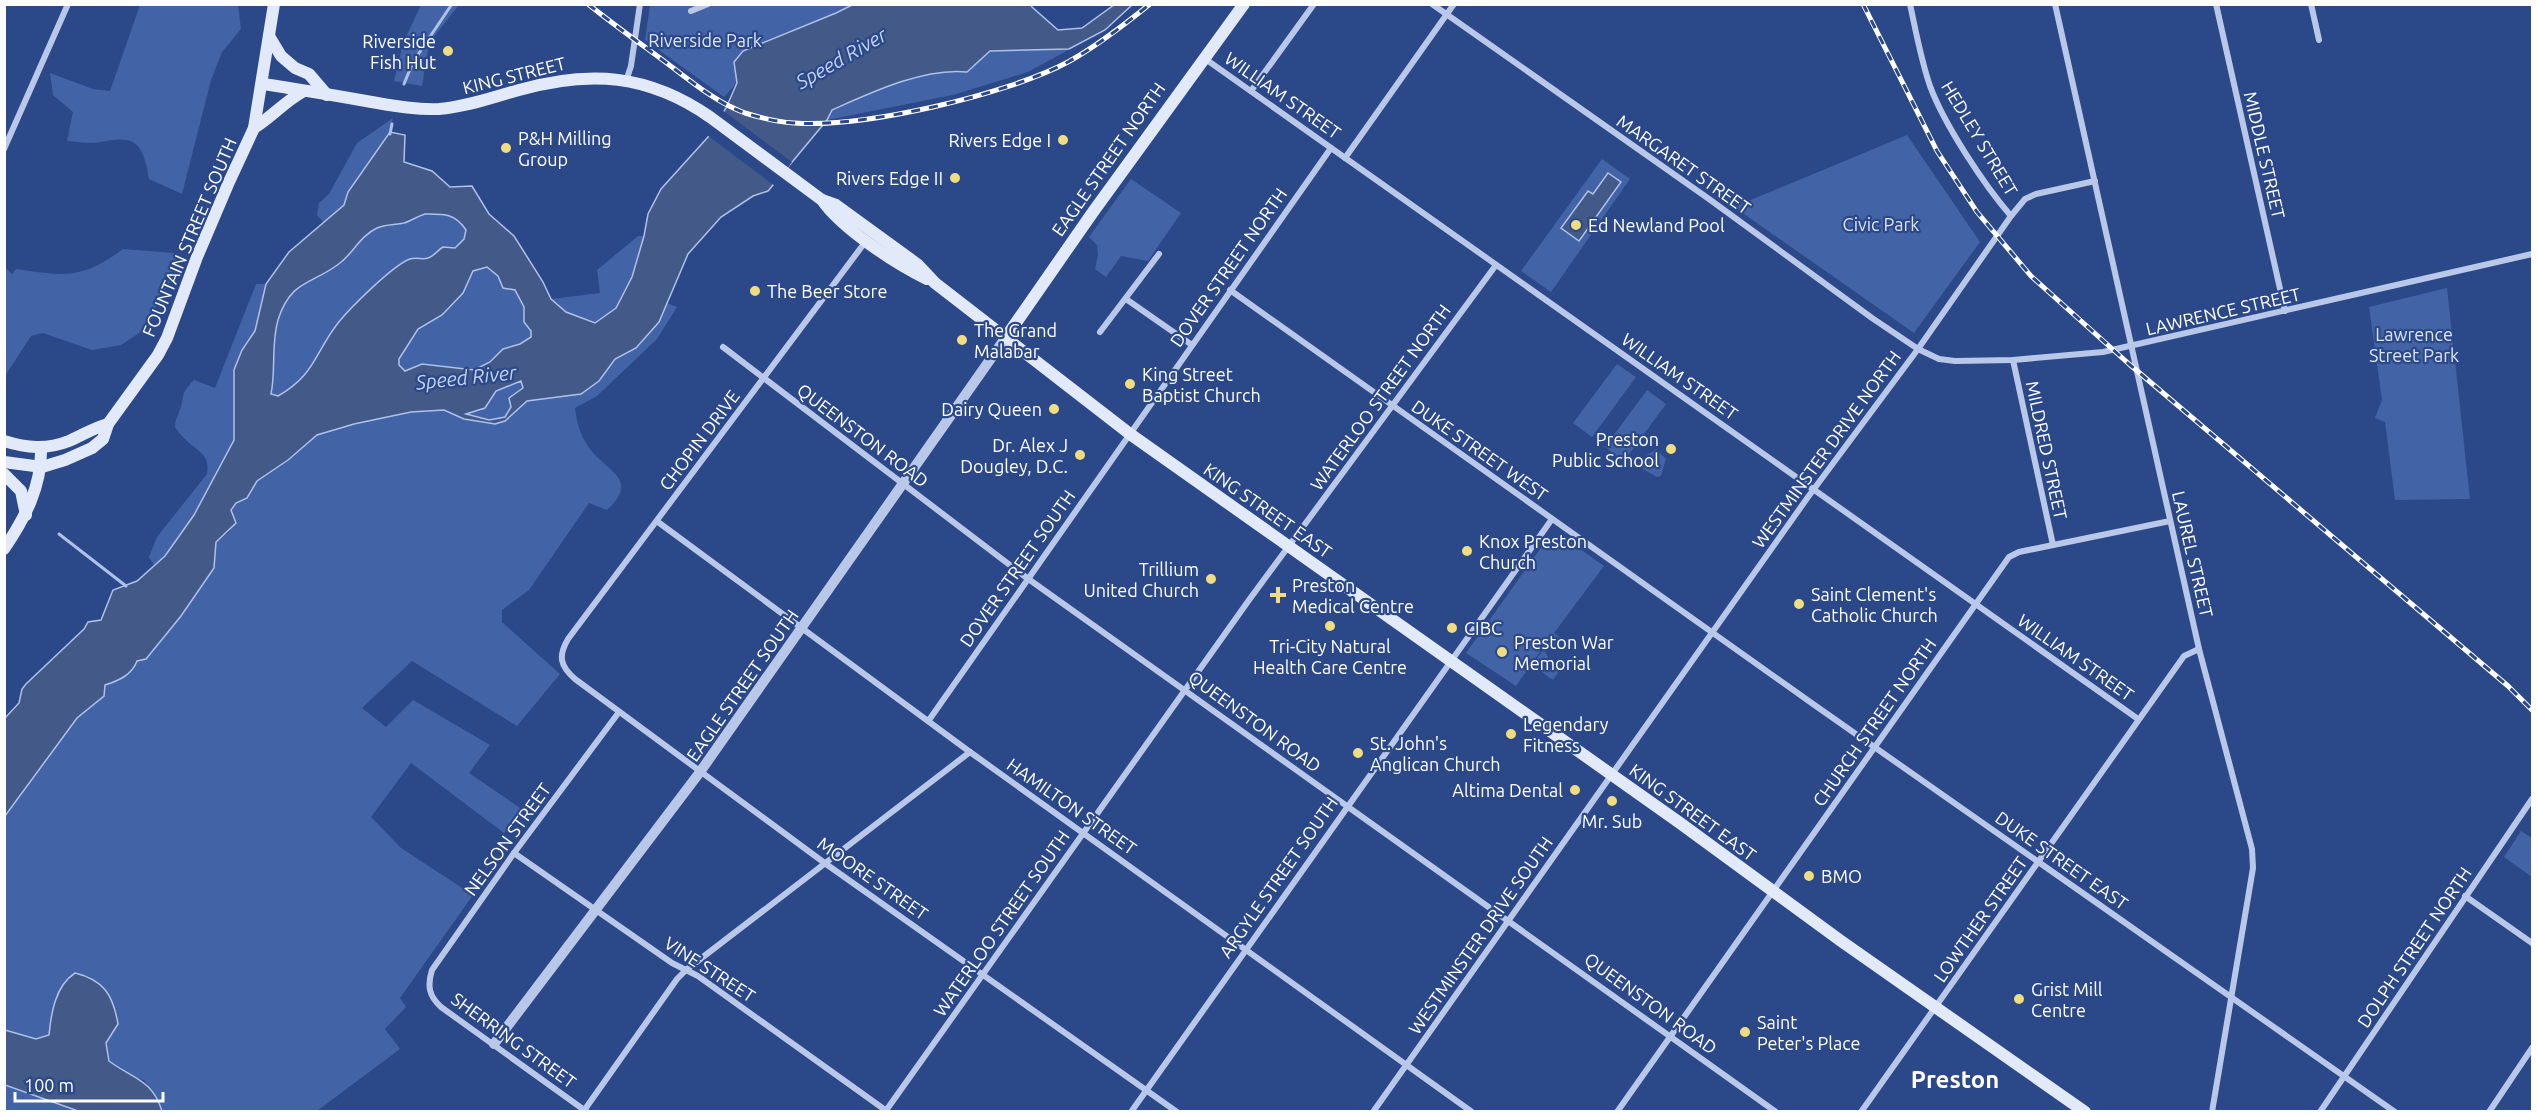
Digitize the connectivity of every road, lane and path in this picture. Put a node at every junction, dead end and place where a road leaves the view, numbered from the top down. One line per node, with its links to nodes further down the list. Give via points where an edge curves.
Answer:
1 (68, 4): 25 (street)
2 (274, 4): 15 (main road, FOUNTAIN STREET SOUTH)
3 (640, 4): 18 (street)
4 (708, 4): 13 (street)
5 (1244, 4): 17 (main road, EAGLE STREET NORTH)
6 (1314, 4): 21 (street)
7 (1432, 4): 14 (street, MARGARET STREET)
8 (1454, 4): 14 (street)
9 (1910, 4): 30 (street, HEDLEY STREET, via 1931,87 1942,112)
10 (2055, 4): 28 (street, LAUREL STREET)
11 (2216, 4): 38 (street, MIDDLE STREET)
12 (2311, 4): 16 (street)
13 (691, 11)
14 (1447, 15): 26 (street); 44 (street, MARGARET STREET)
15 (269, 36): 19 (main road, FOUNTAIN STREET SOUTH); 22 (main road, via 281,56 309,74)
16 (2319, 39)
17 (1204, 57): 21 (street, WILLIAM STREET); 40 (main road, EAGLE STREET NORTH)
18 (626, 81): 22 (main road, KING STREET, via 596,77 559,80 439,109); 27 (main road, KING STREET, via 675,96)
19 (263, 84): 20 (main road, KING STREET); 23 (main road, FOUNTAIN STREET SOUTH)
20 (304, 91): 22 (main road, KING STREET); 23 (main road)
21 (1251, 91): 24 (street, WILLIAM STREET)
22 (327, 95)
23 (254, 128): 48 (main road, FOUNTAIN STREET SOUTH, via 197,257 167,338)
24 (1330, 148): 26 (street, WILLIAM STREET); 36 (street, DOVER STREET NORTH)
25 (4, 149)
26 (1345, 158): 34 (street, WILLIAM STREET)
27 (785, 172): 29 (main road, KING STREET EAST)
28 (2095, 181): 30 (street, WESTMINSTER DRIVE NORTH, via 2036,194 2025,199); 43 (street, LAUREL STREET)
29 (822, 200): 31 (main road, KING STREET EAST, via 830,212); 35 (main road, KING STREET EAST, via 836,205 917,264)
30 (2011, 216): 44 (street, WESTMINSTER DRIVE NORTH)
31 (867, 240): 35 (main road, KING STREET EAST); 46 (street, CHOPIN DRIVE)
32 (1159, 254): 37 (street)
33 (2532, 254): 38 (street, LAWRENCE STREET)
34 (1496, 265): 47 (street, WATERLOO STREET NORTH); 56 (street, WILLIAM STREET)
35 (935, 283): 40 (main road, KING STREET EAST)
36 (1230, 290): 41 (street, DOVER STREET NORTH); 47 (street, DUKE STREET WEST)
37 (1125, 298): 39 (street); 41 (street)
38 (2285, 312): 43 (street, LAWRENCE STREET)
39 (1100, 332)
40 (1006, 338): 49 (main road, KING STREET EAST); 55 (street, EAGLE STREET SOUTH)
41 (1192, 345): 49 (street, DOVER STREET NORTH)
42 (723, 347): 46 (street, QUEENSTON ROAD)
43 (2132, 347): 45 (street, LAWRENCE STREET); 59 (street, LAUREL STREET)
44 (1918, 349): 45 (street, LAWRENCE STREET, via 1939,359 1955,361); 56 (street, WESTMINSTER DRIVE NORTH)
45 (2013, 360): 61 (street, MILDRED STREET)
46 (763, 380): 55 (street, QUEENSTON ROAD); 60 (street, CHOPIN DRIVE)
47 (1391, 405): 58 (street, DUKE STREET WEST); 62 (street, WATERLOO STREET NORTH)
48 (108, 424): 51 (main road); 53 (main road, FOUNTAIN STREET SOUTH, via 103,439 92,448)
49 (1130, 434): 62 (main road, KING STREET EAST); 64 (street, DOVER STREET SOUTH)
50 (4, 441): 51 (main road)
51 (41, 448): 53 (main road)
52 (4, 462): 53 (main road)
53 (42, 467): 57 (main road)
54 (4, 474): 57 (main road, via 21,491)
55 (903, 483): 64 (street, QUEENSTON ROAD); 66 (street, EAGLE STREET SOUTH)
56 (1815, 490): 65 (street, WILLIAM STREET); 67 (street, WESTMINSTER DRIVE NORTH)
57 (26, 516): 63 (main road)
58 (1552, 519): 67 (street, DUKE STREET WEST); 70 (street, ARGYLE STREET SOUTH)
59 (2170, 521): 61 (street, CHURCH STREET NORTH); 68 (street, LAUREL STREET)
60 (658, 522): 66 (street, HAMILTON STREET); 69 (street, CHOPIN DRIVE, via 568,639)
61 (2053, 545): 65 (street, CHURCH STREET NORTH, via 2009,556)
62 (1288, 546): 70 (main road, KING STREET EAST); 71 (street, WATERLOO STREET SOUTH)
63 (4, 549)
64 (1027, 578): 71 (street, QUEENSTON ROAD); 74 (street, DOVER STREET SOUTH)
65 (1975, 604): 73 (street, WILLIAM STREET); 75 (street, CHURCH STREET NORTH)
66 (802, 627): 74 (street, HAMILTON STREET); 77 (street, EAGLE STREET SOUTH)
67 (1713, 632): 75 (street, DUKE STREET EAST); 78 (street, WESTMINSTER DRIVE NORTH)
68 (2199, 649): 73 (street, LOWTHER STREET, via 2184,656); 94 (street, LAUREL STREET, via 2253,859)
69 (561, 659): 72 (street, MOORE STREET, via 565,670)
70 (1450, 662): 78 (main road, KING STREET EAST); 80 (street, ARGYLE STREET SOUTH)
71 (1185, 690): 80 (street, QUEENSTON ROAD); 81 (street, WATERLOO STREET SOUTH)
72 (620, 712): 77 (street, MOORE STREET); 82 (street, NELSON STREET)
73 (2138, 719): 83 (street, LOWTHER STREET)
74 (929, 720): 76 (street, HAMILTON STREET)
75 (1875, 747): 83 (street, DUKE STREET EAST); 85 (street, CHURCH STREET NORTH)
76 (970, 752): 81 (street, HAMILTON STREET); 84 (street)
77 (700, 772): 84 (street, MOORE STREET); 87 (street, EAGLE STREET SOUTH)
78 (1611, 775): 85 (main road, KING STREET EAST); 88 (street, WESTMINSTER DRIVE SOUTH)
79 (2532, 799): 86 (street, DOLPH STREET NORTH)
80 (1347, 806): 88 (street, QUEENSTON ROAD); 90 (street, ARGYLE STREET SOUTH)
81 (1083, 832): 90 (street, HAMILTON STREET); 92 (street, WATERLOO STREET SOUTH)
82 (514, 853): 87 (street, VINE STREET); 93 (street, NELSON STREET, via 432,970)
83 (2039, 862): 94 (street, DUKE STREET EAST); 95 (street, LOWTHER STREET)
84 (826, 864): 91 (street); 92 (street, MOORE STREET)
85 (1773, 892): 95 (main road, KING STREET EAST); 96 (street, CHURCH STREET NORTH)
86 (2465, 896): 89 (street); 100 (street, DOLPH STREET NORTH)
87 (595, 910): 91 (street, VINE STREET); 97 (street, EAGLE STREET SOUTH)
88 (1509, 921): 96 (street, QUEENSTON ROAD); 99 (street, WESTMINSTER DRIVE SOUTH)
89 (2532, 943)
90 (1245, 948): 99 (street, HAMILTON STREET); 101 (street, ARGYLE STREET SOUTH)
91 (686, 970): 102 (street); 103 (street, VINE STREET)
92 (984, 975): 101 (street, MOORE STREET); 103 (street, WATERLOO STREET SOUTH)
93 (429, 989): 97 (street, SHERRING STREET, via 441,1007)
94 (2232, 998): 100 (street, DUKE STREET EAST); 112 (street, LAUREL STREET)
95 (1936, 1008): 110 (street, LOWTHER STREET); 111 (main road, KING STREET EAST)
96 (1671, 1036): 108 (street, CHURCH STREET NORTH); 109 (street, QUEENSTON ROAD)
97 (494, 1044): 102 (street, SHERRING STREET)
98 (2532, 1048): 115 (street)
99 (1406, 1064): 106 (street, WESTMINSTER DRIVE SOUTH); 107 (street, HAMILTON STREET)
100 (2345, 1076): 113 (street, DOLPH STREET NORTH); 114 (street, DUKE STREET EAST)
101 (1146, 1090): 104 (street, ARGYLE STREET SOUTH); 105 (street, MOORE STREET)
102 (585, 1111)
103 (887, 1111)
104 (1131, 1112)
105 (1177, 1112)
106 (1373, 1112)
107 (1472, 1112)
108 (1617, 1112)
109 (1776, 1112)
110 (1861, 1112)
111 (2085, 1112)
112 (2212, 1112)
113 (2320, 1112)
114 (2395, 1112)
115 (2489, 1112)

